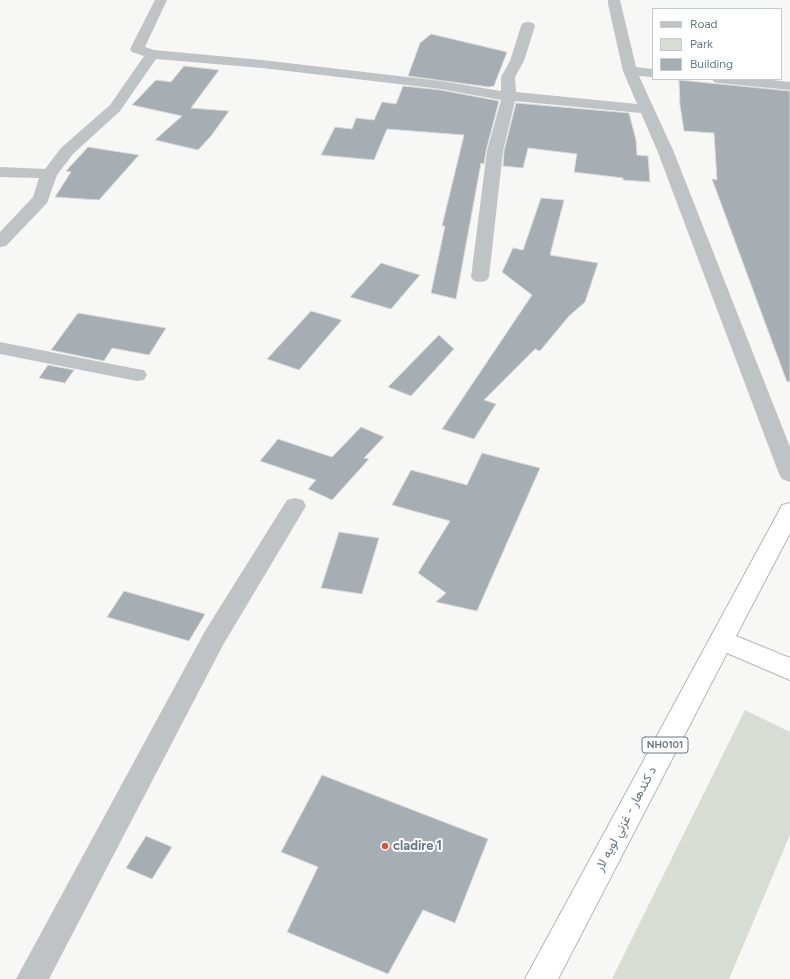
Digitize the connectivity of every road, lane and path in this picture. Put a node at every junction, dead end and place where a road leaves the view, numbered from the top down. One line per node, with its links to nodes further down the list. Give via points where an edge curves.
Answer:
1 (161, 0): 4 (street, via 137,49)
2 (614, 0): 5 (street)
3 (528, 26): 9 (street, via 517,61 508,77)
4 (152, 54): 9 (street, via 410,82); 12 (street, via 115,108 67,151)
5 (630, 71): 6 (street); 10 (street)
6 (652, 73)
7 (729, 80): 8 (street)
8 (790, 86)
9 (509, 96): 10 (street); 14 (street, via 495,151)
10 (646, 109): 17 (street, via 665,150)
11 (0, 172): 12 (street)
12 (49, 174): 13 (street, via 41,199)
13 (0, 242)
14 (480, 277)
15 (0, 348): 16 (street)
16 (137, 375)
17 (790, 474)
18 (294, 506): 22 (street, via 214,638)
19 (790, 511): 20 (highway, د کندهار - غزني لويه لار / NH0101)
20 (721, 640): 21 (highway); 23 (highway, د کندهار - غزني لويه لار / NH0101)
21 (790, 669)
22 (32, 979)
23 (541, 979)

